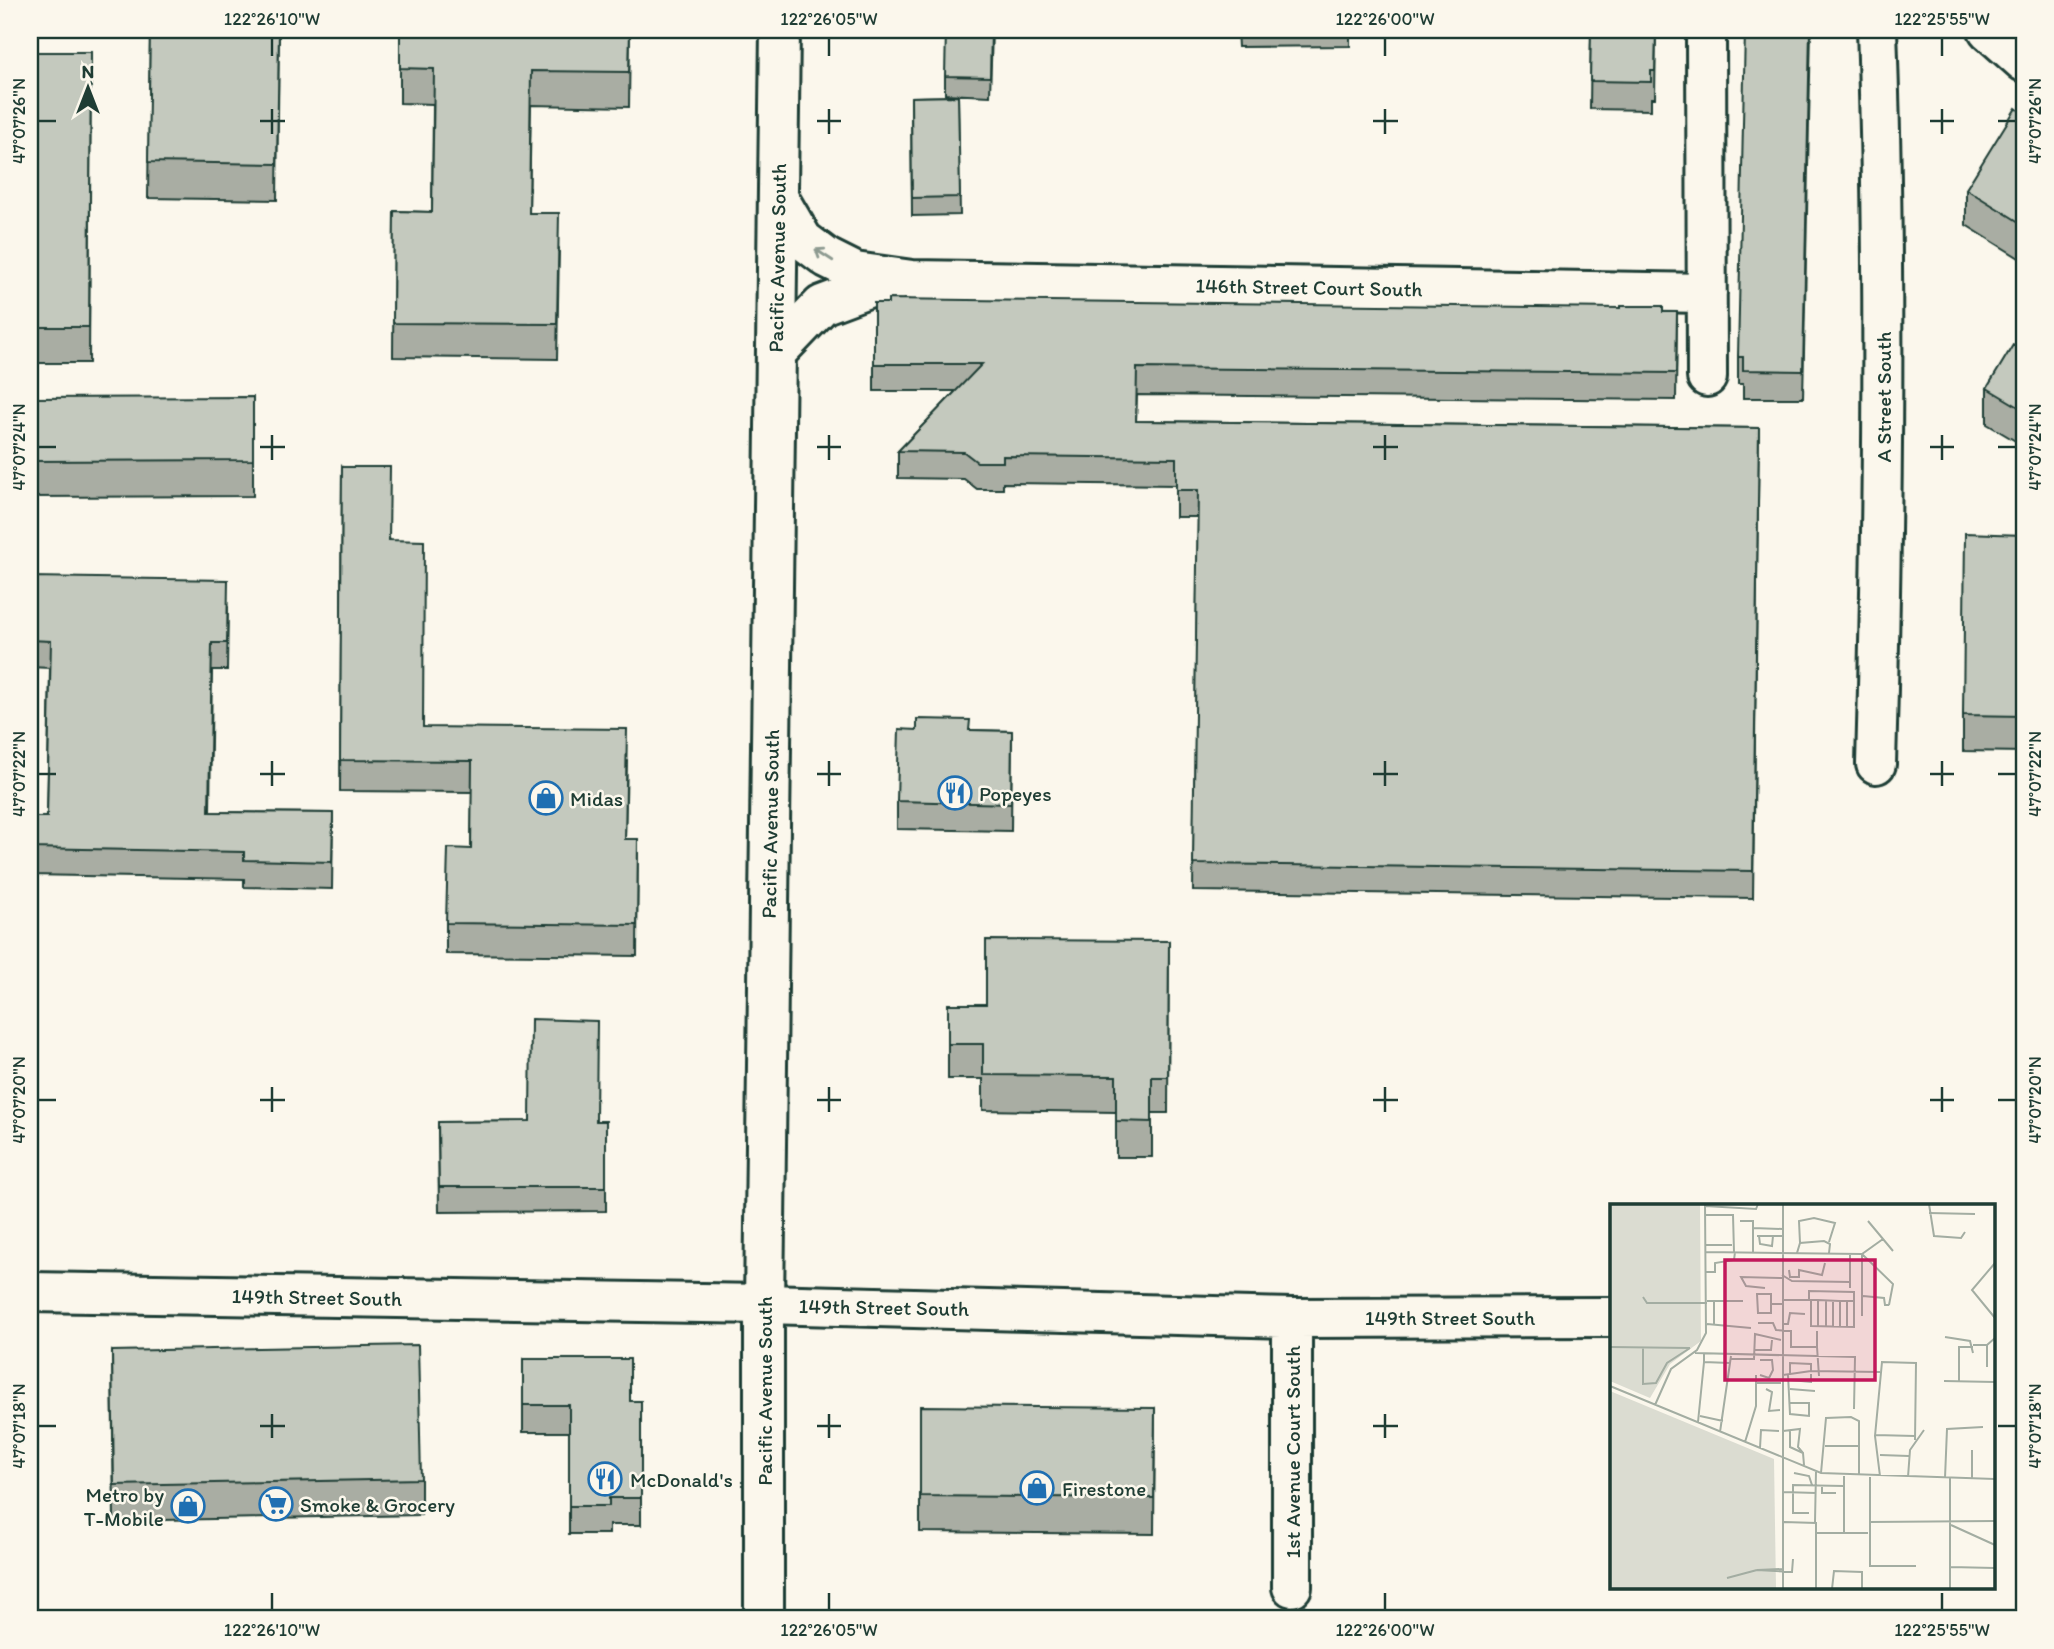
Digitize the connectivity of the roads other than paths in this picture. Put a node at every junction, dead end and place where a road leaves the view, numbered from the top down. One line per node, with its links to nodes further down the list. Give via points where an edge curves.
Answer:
1 (779, 30): 6 (street, Pacific Avenue South)
2 (1706, 30): 8 (street)
3 (1877, 30): 11 (street, A Street South, via 1883,177 1883,491)
4 (1988, 30): 5 (street)
5 (2024, 62)
6 (778, 197): 7 (street, 146th Street Court South, one-way to 6, via 855,272 827,258 803,240); 9 (street, Pacific Avenue South)
7 (912, 280): 8 (street, 146th Street Court South); 9 (street, 146th Street Court South, via 877,285 822,305)
8 (1707, 293): 10 (street)
9 (776, 353): 13 (street, Pacific Avenue South)
10 (1707, 377)
11 (1876, 764)
12 (30, 1292): 13 (street, 149th Street South)
13 (764, 1304): 15 (street, 149th Street South); 17 (street, Pacific Avenue South)
14 (1610, 1317): 15 (street, 149th Street South)
15 (1292, 1318): 16 (street, 1st Avenue Court South)
16 (1292, 1587)
17 (764, 1619)

